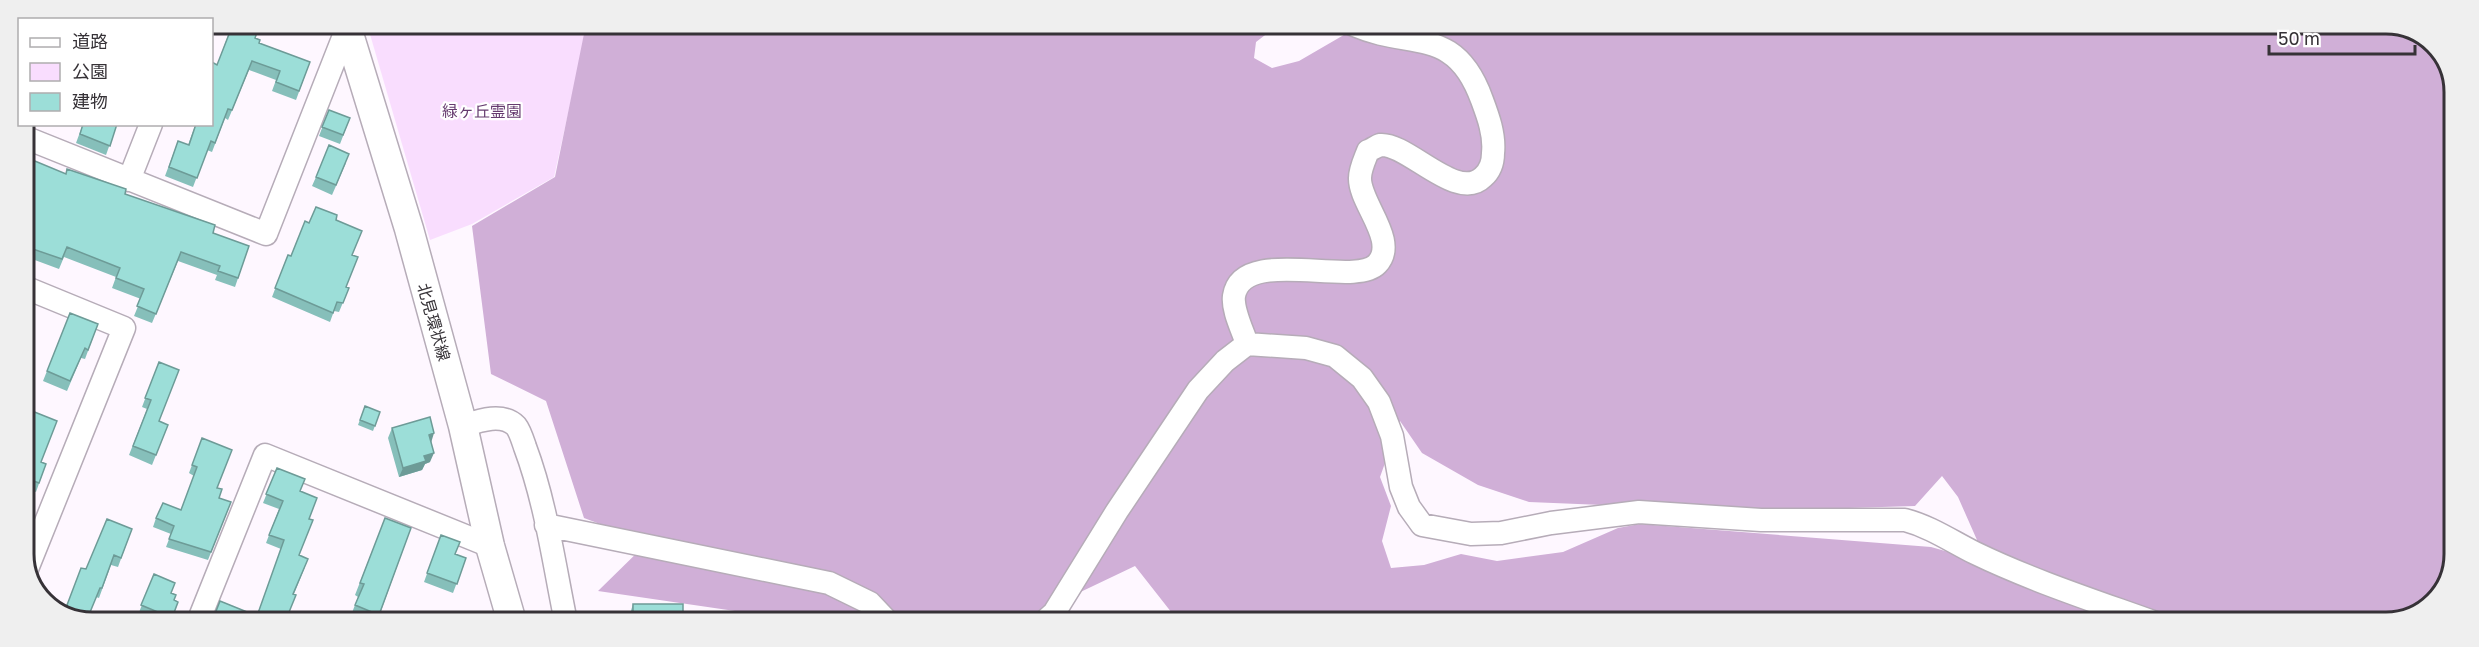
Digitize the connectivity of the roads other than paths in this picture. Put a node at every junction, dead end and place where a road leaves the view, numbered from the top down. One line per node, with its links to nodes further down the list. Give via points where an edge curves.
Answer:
1 (343, 34): 6 (street, via 266,234)
2 (348, 34): 9 (main road, 北見環状線, via 409,229)
3 (1381, 34): 8 (street, via 1431,42 1464,64 1475,80 1490,123 1494,152 1490,170 1481,180 1466,185 1392,148 1380,145 1368,152 1359,179 1382,237 1383,251 1377,264 1346,273 1279,269 1247,277 1234,295)
4 (150, 126): 6 (street)
5 (34, 141): 6 (street)
6 (129, 180)
7 (34, 292): 12 (street, via 124,328)
8 (1247, 344): 17 (street, via 1198,390); 18 (street, via 1306,348 1335,356 1362,378 1379,402 1392,436 1401,487 1422,525 1471,534 1501,534 1639,512 1761,520 1905,520 1925,525 1975,553)
9 (463, 426): 10 (street, via 495,418 516,426 532,467); 11 (main road, 北見環状線)
10 (546, 525): 15 (street); 16 (street, via 829,583 870,603)
11 (490, 546): 13 (street, via 265,455); 14 (main road, 北見環状線)
12 (35, 549)
13 (202, 612)
14 (509, 612)
15 (564, 612)
16 (879, 612)
17 (1055, 612)
18 (2126, 612)

